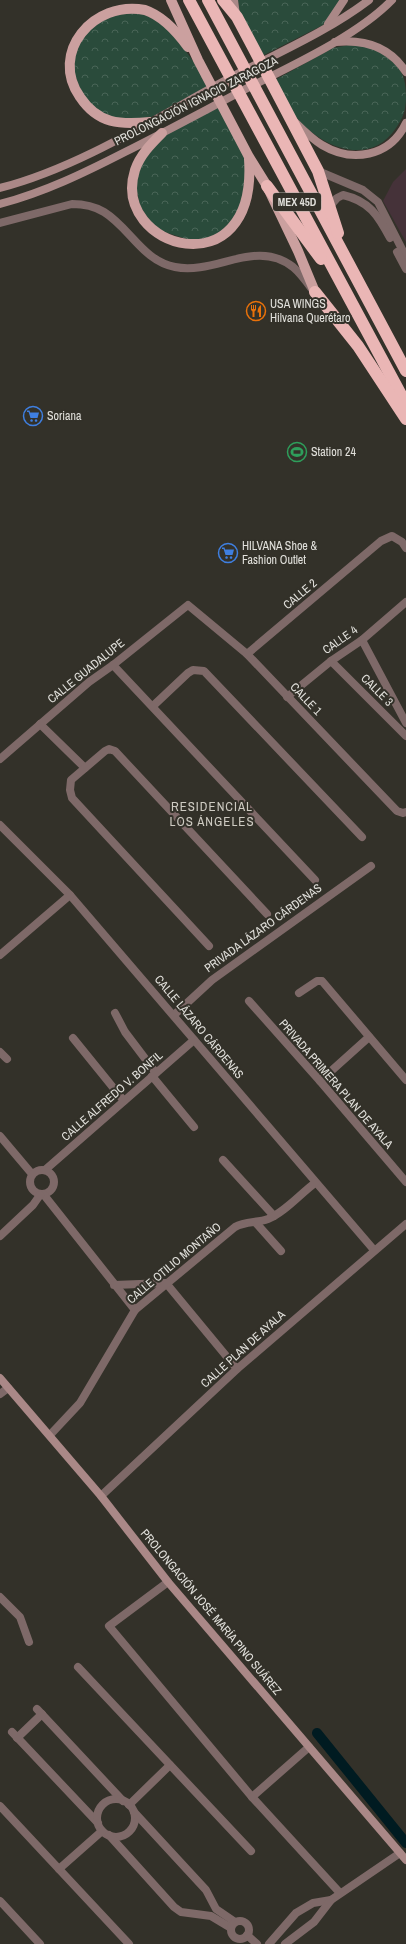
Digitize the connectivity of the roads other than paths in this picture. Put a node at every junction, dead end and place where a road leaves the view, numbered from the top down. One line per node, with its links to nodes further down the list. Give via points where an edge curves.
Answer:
1 (171, 0): 12 (main road)
2 (189, 0): 29 (highway, MEX 45D)
3 (208, 0): 25 (highway, MEX 45D)
4 (223, 0): 9 (highway)
5 (234, 0): 9 (main road)
6 (344, 0): 10 (main road)
7 (369, 0): 10 (main road, PROLONGACIÓN IGNACIO ZARAGOZA)
8 (392, 0): 11 (main road, PROLONGACIÓN IGNACIO ZARAGOZA, via 365,24)
9 (237, 17): 14 (highway)
10 (326, 27): 15 (main road, PROLONGACIÓN IGNACIO ZARAGOZA)
11 (332, 43): 13 (main road, via 355,41 372,44 387,52); 17 (main road, PROLONGACIÓN IGNACIO ZARAGOZA)
12 (198, 60): 15 (main road, via 167,23 145,10 110,10 84,26 74,42 69,58 70,76 78,94 88,108 103,119 120,123); 18 (main road)
13 (406, 72)
14 (287, 113): 16 (main road, via 318,142 331,150 351,155 371,154 380,150 395,139); 19 (highway)
15 (150, 122): 21 (main road, PROLONGACIÓN IGNACIO ZARAGOZA, via 64,166)
16 (406, 123)
17 (162, 133): 18 (main road, via 138,163 133,180 134,196 140,213 150,228 175,242 212,242 233,226 244,209 250,189); 22 (main road, PROLONGACIÓN IGNACIO ZARAGOZA, via 70,180 27,197)
18 (249, 158): 20 (main road)
19 (318, 171): 23 (highway); 26 (street, via 363,190 378,202)
20 (267, 186): 28 (main road); 29 (highway)
21 (0, 188)
22 (0, 204)
23 (330, 206): 25 (highway); 27 (street, via 343,195 361,201 375,211)
24 (0, 223): 28 (street, via 72,204 84,204 104,212 156,260 166,264 175,267 202,267 249,256 265,255 283,261 293,268)
25 (343, 253): 30 (highway, MEX 45D)
26 (406, 257)
27 (406, 269)
28 (315, 292): 32 (highway, via 358,346)
29 (346, 292): 31 (highway, MEX 45D)
30 (406, 372)
31 (406, 404)
32 (406, 419)
33 (405, 542): 37 (street, CALLE 2, via 392,536 381,540)
34 (188, 605): 37 (street, CALLE 1); 39 (street, CALLE GUADALUPE)
35 (405, 606): 36 (street, CALLE 4)
36 (362, 640): 38 (street, CALLE 4); 42 (street)
37 (247, 654): 40 (street, CALLE 1)
38 (331, 661): 40 (street, CALLE 4); 44 (street, CALLE 3)
39 (113, 665): 41 (street); 43 (street, CALLE GUADALUPE)
40 (287, 697): 47 (street, CALLE 1, via 397,811)
41 (153, 706): 49 (street, via 188,673 193,670 204,670); 51 (street)
42 (406, 723)
43 (40, 724): 45 (street, CALLE GUADALUPE); 46 (street)
44 (406, 736)
45 (1, 754)
46 (85, 768): 53 (street, via 105,751 115,751); 54 (street, via 71,780 72,798)
47 (404, 812)
48 (0, 825): 52 (street, CALLE LÁZARO CÁRDENAS)
49 (362, 837)
50 (371, 866): 59 (street, PRIVADA LÁZARO CÁRDENAS, via 212,980)
51 (315, 880)
52 (70, 895): 55 (street); 59 (street, CALLE LÁZARO CÁRDENAS)
53 (267, 914)
54 (210, 946)
55 (0, 955)
56 (299, 993): 60 (street, via 316,981 322,981)
57 (249, 1001): 67 (street, PRIVADA PRIMERA PLAN DE AYALA)
58 (115, 1013): 65 (street)
59 (174, 1015): 62 (street, CALLE LÁZARO CÁRDENAS)
60 (369, 1037): 66 (street); 67 (street)
61 (72, 1038): 68 (street)
62 (194, 1040): 65 (street, CALLE ALFREDO V. BONFIL); 74 (street, CALLE LÁZARO CÁRDENAS)
63 (0, 1052): 64 (street)
64 (7, 1059)
65 (154, 1075): 68 (street, CALLE ALFREDO V. BONFIL); 69 (street)
66 (406, 1080)
67 (320, 1081): 75 (street, PRIVADA PRIMERA PLAN DE AYALA)
68 (124, 1101): 72 (street, CALLE ALFREDO V. BONFIL)
69 (194, 1127)
70 (0, 1136): 73 (street)
71 (223, 1160): 77 (street)
72 (45, 1170): 73 (street); 76 (street, via 53,1177 54,1183 49,1193)
73 (32, 1174): 76 (street, via 30,1184 35,1193)
74 (315, 1182): 77 (street, CALLE OTILIO MONTAÑO); 81 (street, CALLE LÁZARO CÁRDENAS)
75 (406, 1182)
76 (42, 1195): 80 (street); 84 (street)
77 (274, 1216): 78 (street, CALLE OTILIO MONTAÑO)
78 (256, 1223): 82 (street); 83 (street, CALLE OTILIO MONTAÑO, via 235,1227)
79 (406, 1224): 81 (street, CALLE PLAN DE AYALA)
80 (0, 1236)
81 (374, 1250): 86 (street, CALLE PLAN DE AYALA)
82 (281, 1251)
83 (166, 1283): 84 (street); 85 (street, CALLE OTILIO MONTAÑO); 86 (street)
84 (114, 1285): 85 (street)
85 (135, 1310): 90 (street, CALLE OTILIO MONTAÑO, via 80,1403)
86 (237, 1369): 91 (street, CALLE PLAN DE AYALA)
87 (0, 1378): 88 (main road, PROLONGACIÓN JOSÉ MARÍA PINO SUÁREZ)
88 (8, 1388): 89 (street); 90 (main road, PROLONGACIÓN JOSÉ MARÍA PINO SUÁREZ)
89 (0, 1394)
90 (50, 1435): 91 (main road, PROLONGACIÓN JOSÉ MARÍA PINO SUÁREZ)
91 (101, 1496): 92 (main road, PROLONGACIÓN JOSÉ MARÍA PINO SUÁREZ)
92 (168, 1582): 96 (main road, PROLONGACIÓN JOSÉ MARÍA PINO SUÁREZ); 98 (street, via 109,1626)
93 (0, 1597): 94 (street, via 20,1617)
94 (29, 1642)
95 (78, 1666): 97 (street)
96 (309, 1747): 98 (street); 104 (main road, PROLONGACIÓN JOSÉ MARÍA PINO SUÁREZ)
97 (170, 1765): 100 (street); 103 (street)
98 (252, 1797): 107 (street)
99 (0, 1806): 106 (street)
100 (129, 1806): 101 (street, via 115,1799 107,1801 97,1815); 101 (street, via 39,1711 15,1735); 102 (street, via 133,1826 129,1832 116,1837); 110 (street, via 206,1890)
101 (98, 1823): 102 (street)
102 (106, 1833): 106 (street); 111 (street, via 174,1907 181,1912)
103 (251, 1851)
104 (400, 1853): 105 (main road, PROLONGACIÓN JOSÉ MARÍA PINO SUÁREZ); 107 (street)
105 (406, 1860)
106 (59, 1869): 115 (street)
107 (340, 1893): 108 (street)
108 (331, 1900): 117 (street, via 313,1903 296,1913); 118 (street, via 314,1922)
109 (1, 1903): 114 (street)
110 (216, 1909): 111 (street); 112 (street)
111 (211, 1916): 112 (street)
112 (233, 1925): 113 (street, via 232,1935 238,1938); 113 (street, via 241,1921 247,1924)
113 (247, 1935): 116 (street)
114 (40, 1944)
115 (129, 1944)
116 (257, 1944)
117 (269, 1944)
118 (286, 1944)

